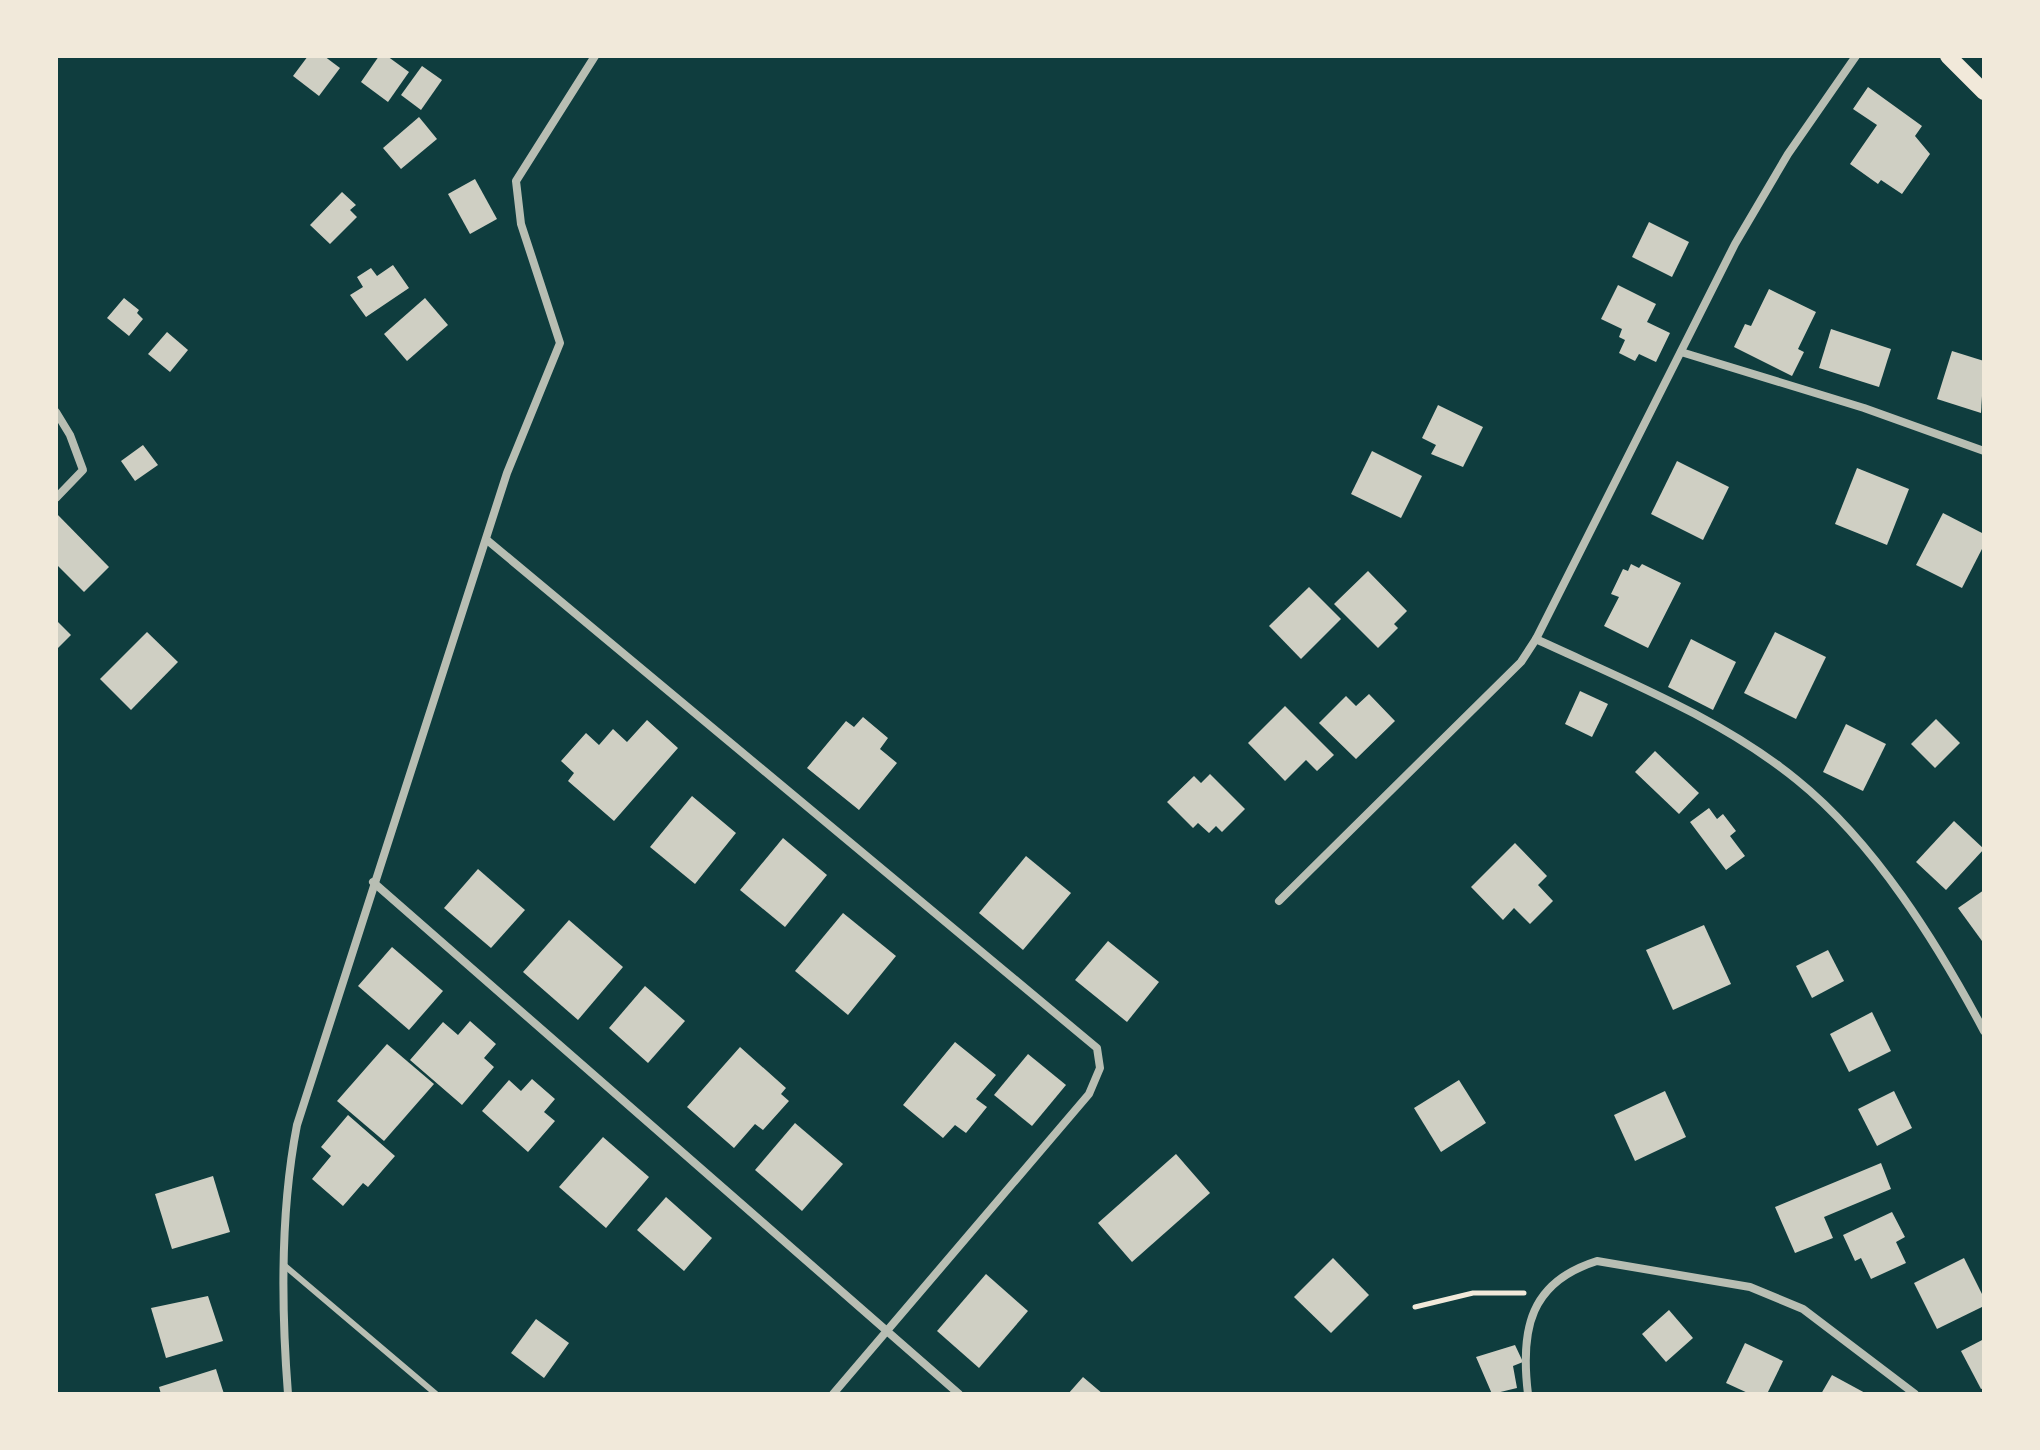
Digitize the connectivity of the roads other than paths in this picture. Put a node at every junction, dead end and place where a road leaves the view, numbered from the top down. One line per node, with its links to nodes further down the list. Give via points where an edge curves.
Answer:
1 (595, 56): 9 (street, via 516,181 521,224 560,343 507,473)
2 (1856, 56): 5 (street, via 1780,166)
3 (1948, 56): 4 (main road)
4 (1984, 92)
5 (1681, 352): 7 (street); 10 (street)
6 (56, 412): 8 (street, via 83,470)
7 (1984, 451)
8 (56, 498)
9 (487, 540): 11 (street); 15 (street, via 1097,1048 1100,1068 1089,1094)
10 (1536, 639): 12 (street, via 1521,662); 13 (street, via 1642,688 1796,778 1864,849 1944,957)
11 (373, 882): 14 (street, via 297,1125 287,1175); 15 (street)
12 (1279, 901)
13 (1984, 1031)
14 (285, 1266): 17 (street); 18 (lane)
15 (885, 1329): 19 (street); 20 (street)
16 (1899, 1389): 21 (street, via 1803,1309 1750,1287 1597,1261 1553,1282 1531,1315); 22 (street)
17 (288, 1394)
18 (436, 1394)
19 (833, 1394)
20 (959, 1394)
21 (1528, 1394)
22 (1915, 1394)

